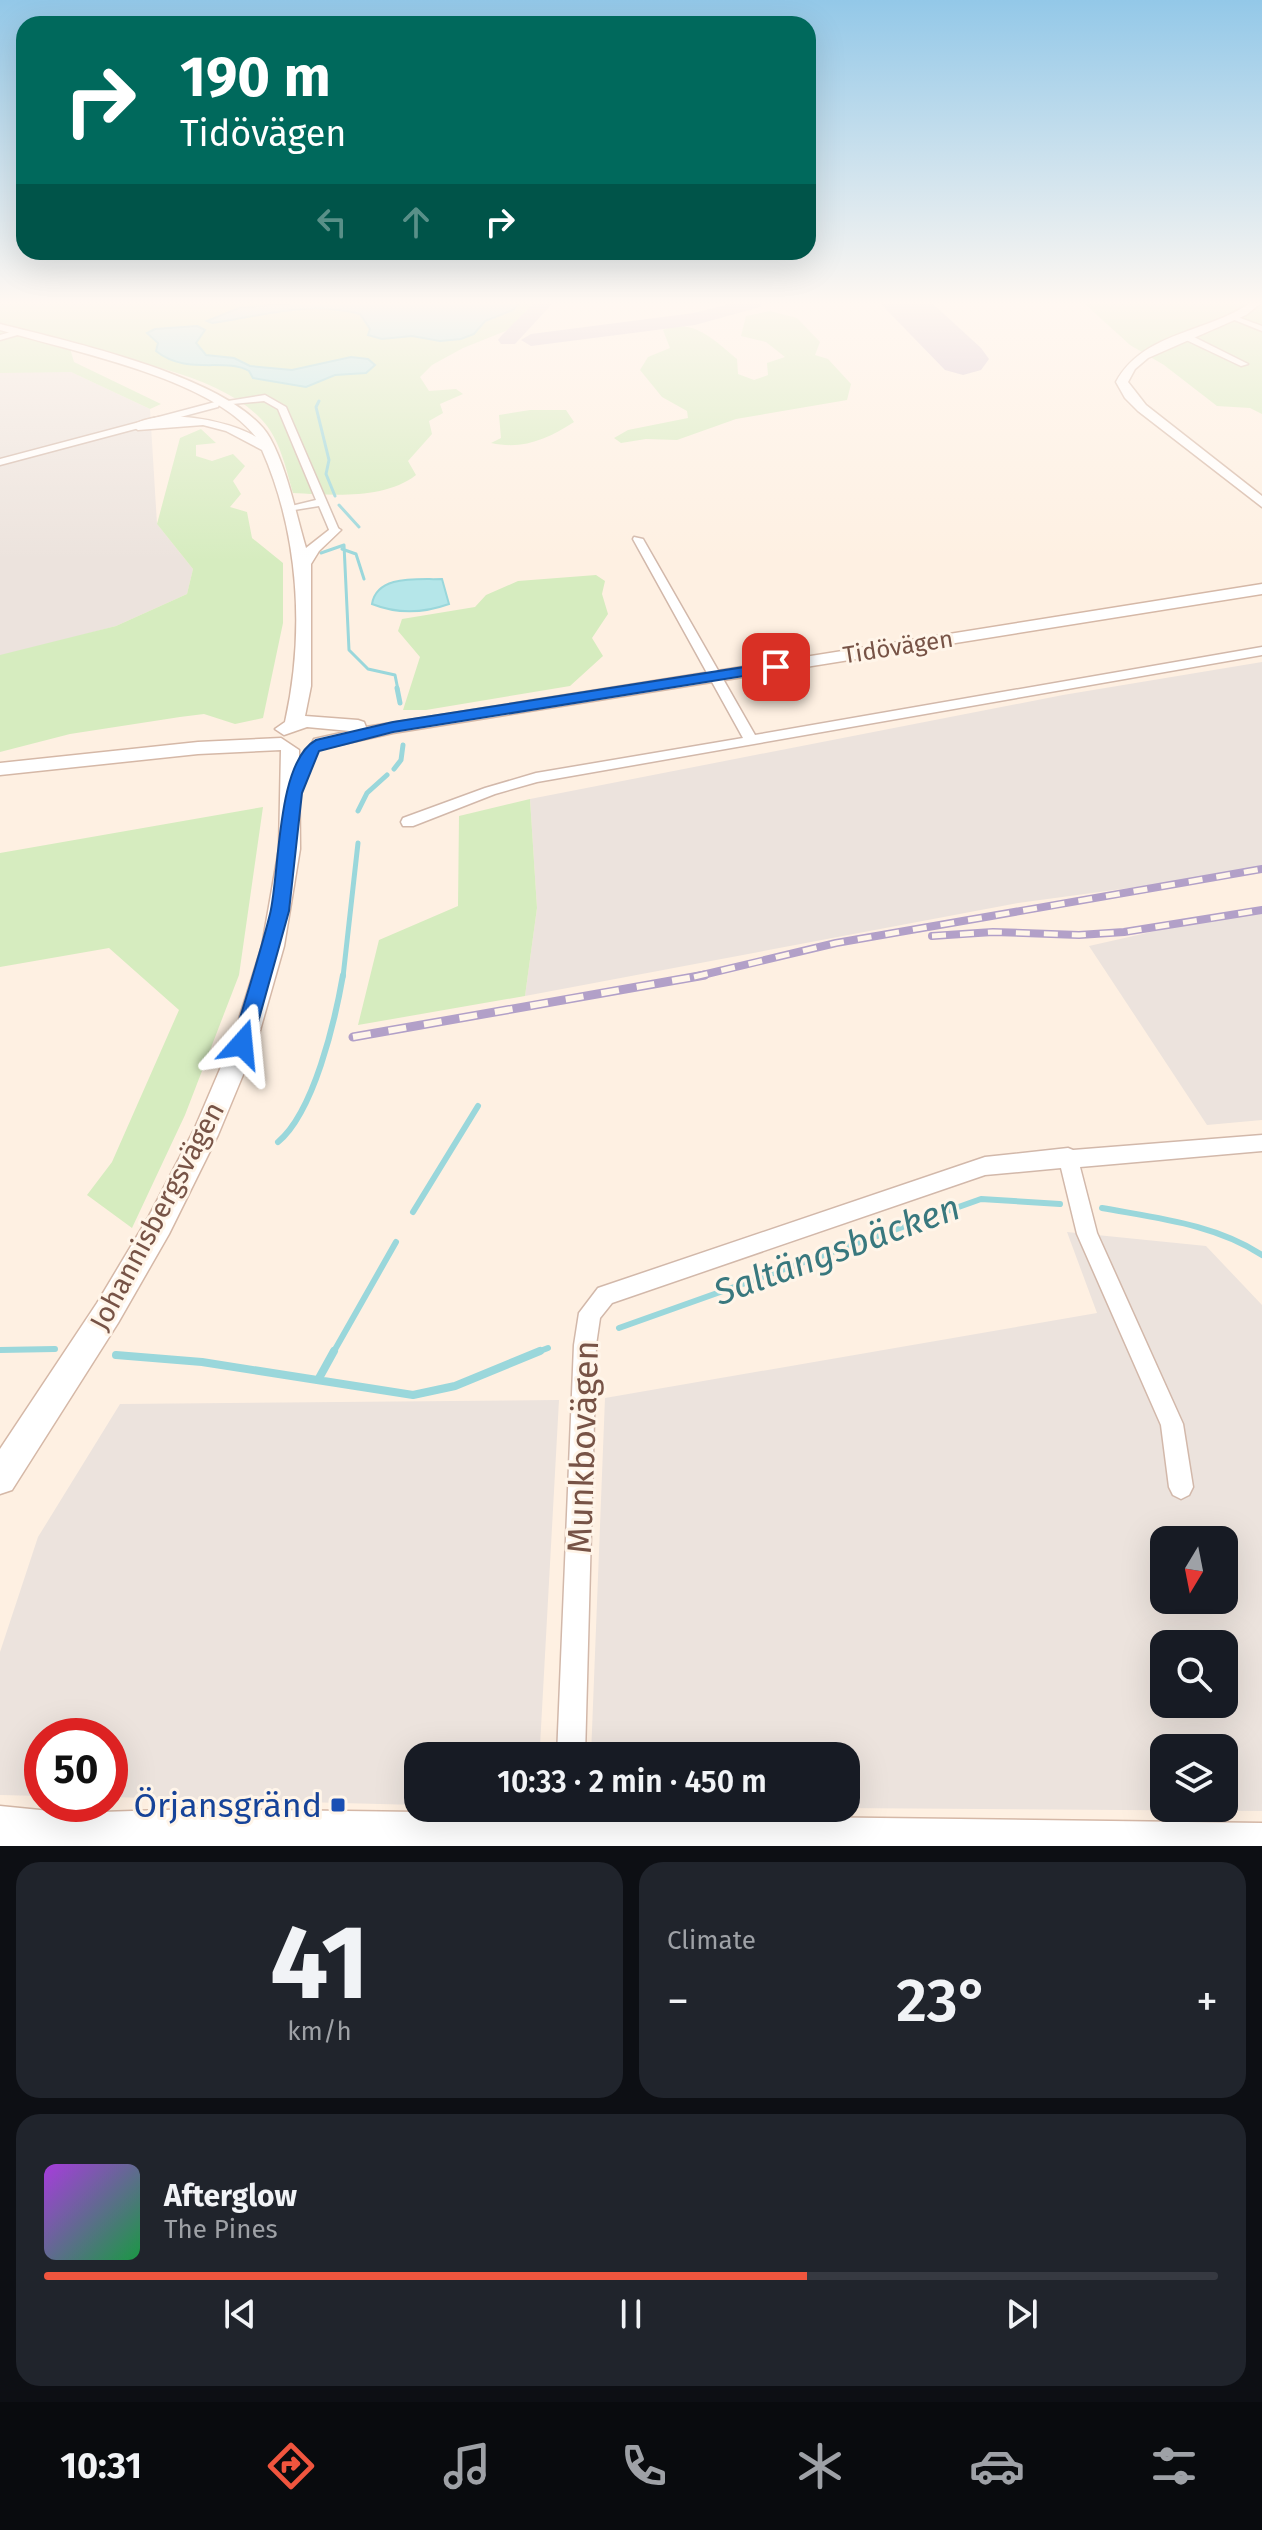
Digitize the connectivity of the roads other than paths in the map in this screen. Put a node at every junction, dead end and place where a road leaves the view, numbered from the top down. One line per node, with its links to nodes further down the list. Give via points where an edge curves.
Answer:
1 (202, 389): 6 (main road, Johannisbergsvägen, via 248,418)
2 (1126, 389): 9 (main road, via 1142,408)
3 (232, 401): 8 (street, via 265,398 282,407)
4 (215, 405): 5 (street)
5 (138, 426): 6 (main road, via 189,420 222,423); 7 (street)
6 (269, 451): 10 (main road, Johannisbergsvägen)
7 (0, 462)
8 (322, 502): 10 (street); 11 (street)
9 (1262, 503)
10 (288, 508): 13 (main road, Johannisbergsvägen)
11 (334, 530): 13 (main road)
12 (638, 539): 16 (street)
13 (303, 564): 17 (main road, Johannisbergsvägen)
14 (1262, 589): 16 (main road, Tidövägen)
15 (1262, 651): 20 (street)
16 (716, 676): 18 (main road, Tidövägen); 20 (street)
17 (302, 686): 18 (main road, Johannisbergsvägen); 19 (main road, Johannisbergsvägen)
18 (318, 735): 19 (main road); 19 (main road); 22 (main road, Johannisbergsvägen)
19 (288, 736): 21 (main road); 22 (main road, Johannisbergsvägen)
20 (751, 740): 23 (street, via 518,782)
21 (0, 769)
22 (294, 793): 26 (main road, Johannisbergsvägen, via 280,911 264,976 221,1100 140,1259)
23 (408, 822)
24 (1262, 1143): 25 (street, Munkbovägen)
25 (1068, 1157): 27 (street, via 1087,1234 1172,1424); 28 (street, Munkbovägen, via 985,1166 605,1295 590,1313 585,1345)
26 (0, 1478)
27 (1181, 1487)
28 (571, 1742)
29 (545, 1822): 33 (main road)
30 (600, 1822): 34 (main road)
31 (0, 1826): 32 (main road)
32 (70, 1833): 33 (main road); 35 (main road)
33 (193, 1837)
34 (1262, 1843)
35 (3, 1846)

